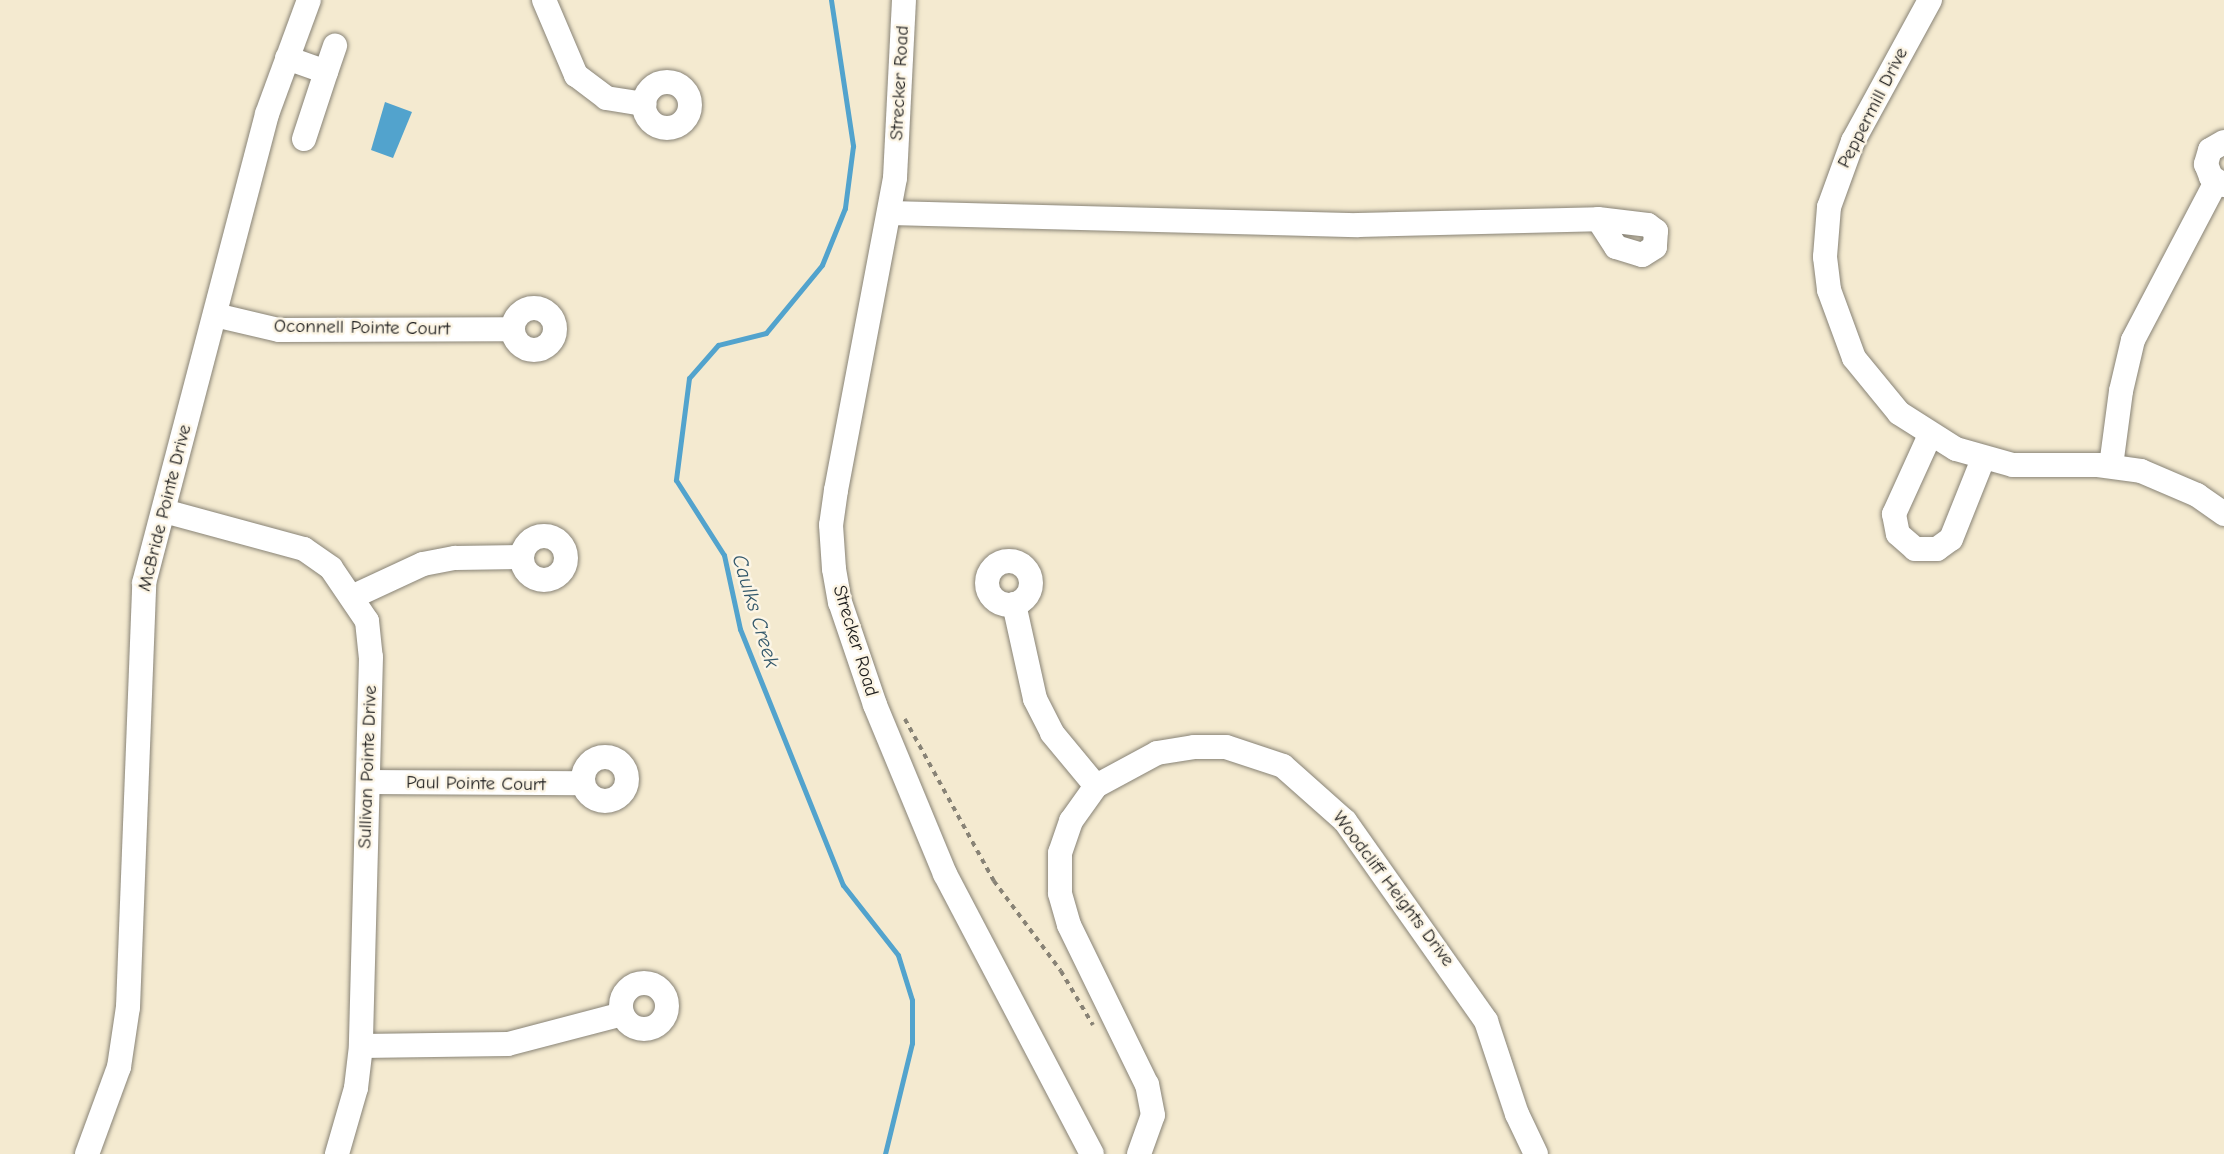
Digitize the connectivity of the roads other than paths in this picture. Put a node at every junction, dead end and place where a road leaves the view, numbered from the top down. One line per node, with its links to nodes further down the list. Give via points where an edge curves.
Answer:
1 (309, 0): 6 (street, McBride Pointe Drive)
2 (544, 0): 8 (street, via 576,75 606,99)
3 (904, 0): 12 (street, Strecker Road)
4 (1930, 0): 16 (street, Peppermill Drive, via 1835,181 1825,245 1829,290 1854,358 1891,406)
5 (335, 46): 7 (street)
6 (287, 58): 7 (street); 14 (street, McBride Pointe Drive, via 267,114)
7 (326, 72): 9 (street)
8 (645, 104)
9 (304, 139)
10 (2224, 142): 11 (street, via 2207,156 2207,171)
11 (2220, 184): 18 (street, via 2133,340)
12 (890, 213): 13 (street, via 1358,225); 31 (street, Strecker Road, via 831,525 840,602 875,705 945,874)
13 (1598, 219)
14 (215, 315): 15 (street, Oconnell Pointe Court, via 279,330); 19 (street, McBride Pointe Drive)
15 (510, 329)
16 (1930, 435): 17 (street, Peppermill Drive); 17 (street, via 1894,514 1899,534 1915,549 1937,549 1951,540)
17 (1983, 459): 18 (street, Peppermill Drive, via 2033,467)
18 (2111, 466): 20 (street, Peppermill Drive, via 2170,481)
19 (164, 510): 22 (street, Sullivan Pointe Drive, via 304,549 331,568); 29 (street, McBride Pointe Drive, via 144,583 138,651 128,1007 119,1067)
20 (2224, 514)
21 (521, 557): 22 (street, via 455,558 423,564)
22 (354, 596): 24 (street, Sullivan Pointe Drive, via 367,621 371,657)
23 (1014, 604): 26 (street, via 1035,699 1052,733)
24 (368, 782): 25 (street, Paul Pointe Court); 28 (street, Sullivan Pointe Drive)
25 (583, 783)
26 (1096, 786): 32 (street, Woodcliff Heights Drive, via 1072,821 1060,853 1060,893 1069,925 1147,1085 1153,1115); 33 (street, Woodcliff Heights Drive, via 1157,754 1226,747 1283,766 1316,790 1345,821 1471,994 1486,1021 1517,1114)
27 (622, 1014): 28 (street, via 508,1044)
28 (361, 1046): 30 (street, Sullivan Pointe Drive, via 356,1088)
29 (88, 1154)
30 (337, 1154)
31 (1092, 1154)
32 (1139, 1154)
33 (1536, 1154)

